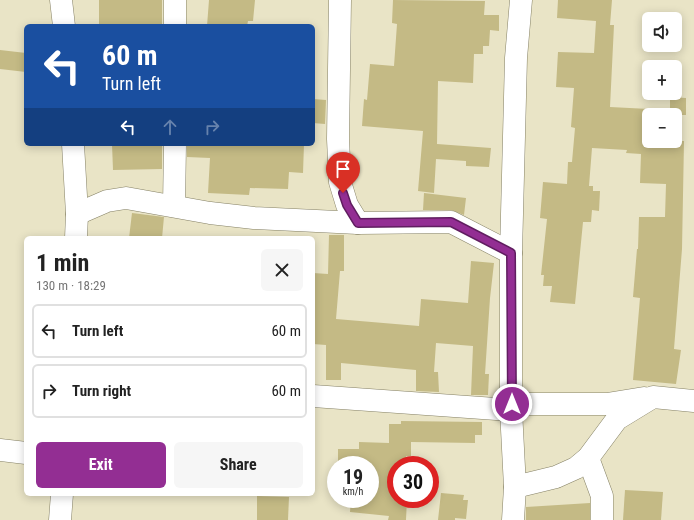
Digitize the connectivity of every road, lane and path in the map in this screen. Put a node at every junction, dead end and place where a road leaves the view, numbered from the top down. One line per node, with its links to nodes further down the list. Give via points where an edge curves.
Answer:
1 (61, 0): 5 (street)
2 (176, 0): 6 (street)
3 (340, 0): 11 (street, via 340,182 347,205)
4 (521, 0): 13 (street, via 516,58)
5 (64, 24)
6 (175, 24)
7 (73, 146): 10 (street)
8 (175, 146): 9 (street)
9 (174, 206): 10 (street, via 126,198 107,201); 11 (street, via 254,218)
10 (77, 214): 12 (street)
11 (358, 223): 13 (street, via 451,222)
12 (76, 236)
13 (511, 253): 17 (street)
14 (315, 396): 17 (street)
15 (653, 397): 16 (street); 17 (street, via 606,404); 20 (street, via 617,419)
16 (694, 401)
17 (511, 407): 21 (street)
18 (0, 450): 19 (street)
19 (24, 453)
20 (588, 458): 21 (street, via 576,468 556,477); 25 (street, via 602,496)
21 (515, 487): 24 (street)
22 (62, 496): 23 (street)
23 (60, 520)
24 (513, 520)
25 (602, 520)

